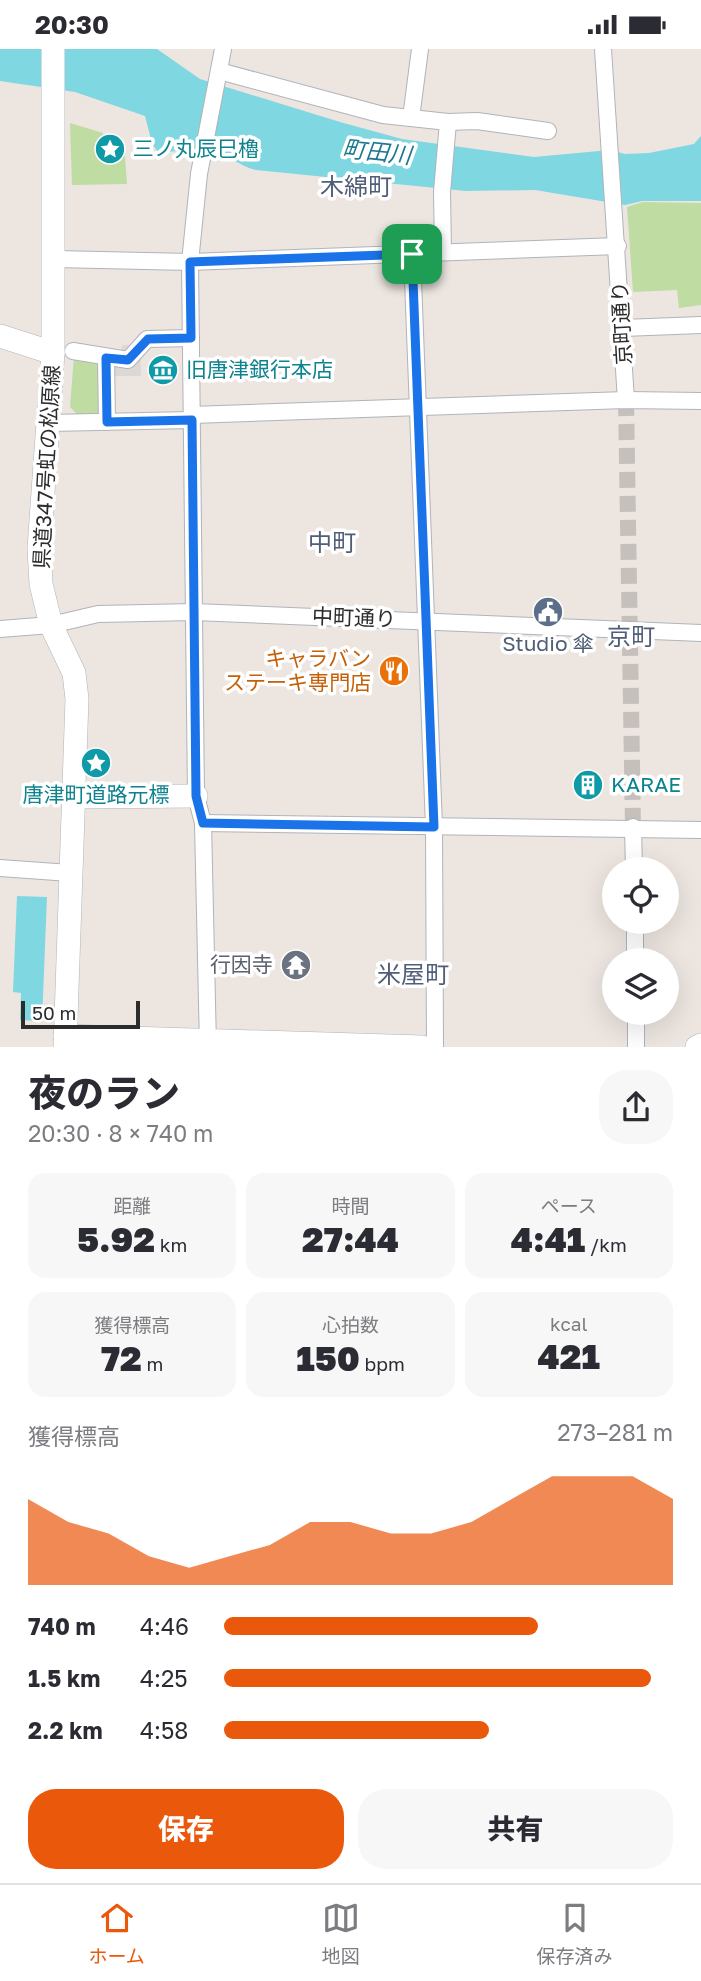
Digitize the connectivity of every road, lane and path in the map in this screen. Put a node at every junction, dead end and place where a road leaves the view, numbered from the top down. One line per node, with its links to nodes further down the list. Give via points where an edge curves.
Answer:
1 (53, 49): 12 (main road, 県道347号虹の松原線)
2 (223, 49): 5 (street)
3 (420, 49): 6 (street)
4 (603, 49): 9 (street, 京町通り)
5 (219, 71): 6 (street, via 383,115); 13 (street)
6 (411, 118): 7 (street)
7 (448, 122): 8 (street, via 477,121); 10 (street)
8 (548, 131)
9 (618, 246): 10 (street); 15 (street, 京町通り)
10 (443, 252): 11 (street)
11 (412, 254): 13 (street); 22 (street)
12 (55, 259): 13 (street); 18 (main road, 県道347号虹の松原線)
13 (190, 262): 17 (street)
14 (701, 325): 15 (street)
15 (624, 328): 20 (street, 京町通り)
16 (0, 336): 18 (main road)
17 (191, 338): 19 (street, via 148,339 128,360); 23 (street)
18 (63, 352): 19 (street); 25 (main road, 県道347号虹の松原線)
19 (106, 358): 24 (street)
20 (626, 400): 21 (street); 22 (street)
21 (701, 401)
22 (420, 407): 23 (street); 27 (street)
23 (192, 417): 24 (street); 26 (street)
24 (107, 422): 25 (street)
25 (49, 423): 28 (main road, 県道347号虹の松原線, via 39,548 41,584)
26 (194, 613): 27 (street, 中町通り); 28 (street, 中町通り, via 98,614); 31 (street)
27 (427, 621): 30 (street, 中町通り); 34 (street)
28 (51, 625): 29 (street, 中町通り); 32 (main road, 県道347号虹の松原線, via 74,673)
29 (0, 629)
30 (701, 633)
31 (196, 796): 32 (main road); 33 (street)
32 (73, 797): 39 (main road, 県道347号虹の松原線)
33 (203, 823): 34 (street); 42 (street)
34 (434, 827): 35 (street); 44 (street)
35 (633, 827): 36 (street); 37 (street)
36 (701, 830)
37 (634, 857)
38 (0, 868): 39 (street)
39 (70, 873): 41 (main road, 県道347号虹の松原線)
40 (636, 1025): 45 (street)
41 (65, 1041): 42 (main road)
42 (208, 1043): 43 (main road)
43 (422, 1047)
44 (435, 1047)
45 (636, 1047)

